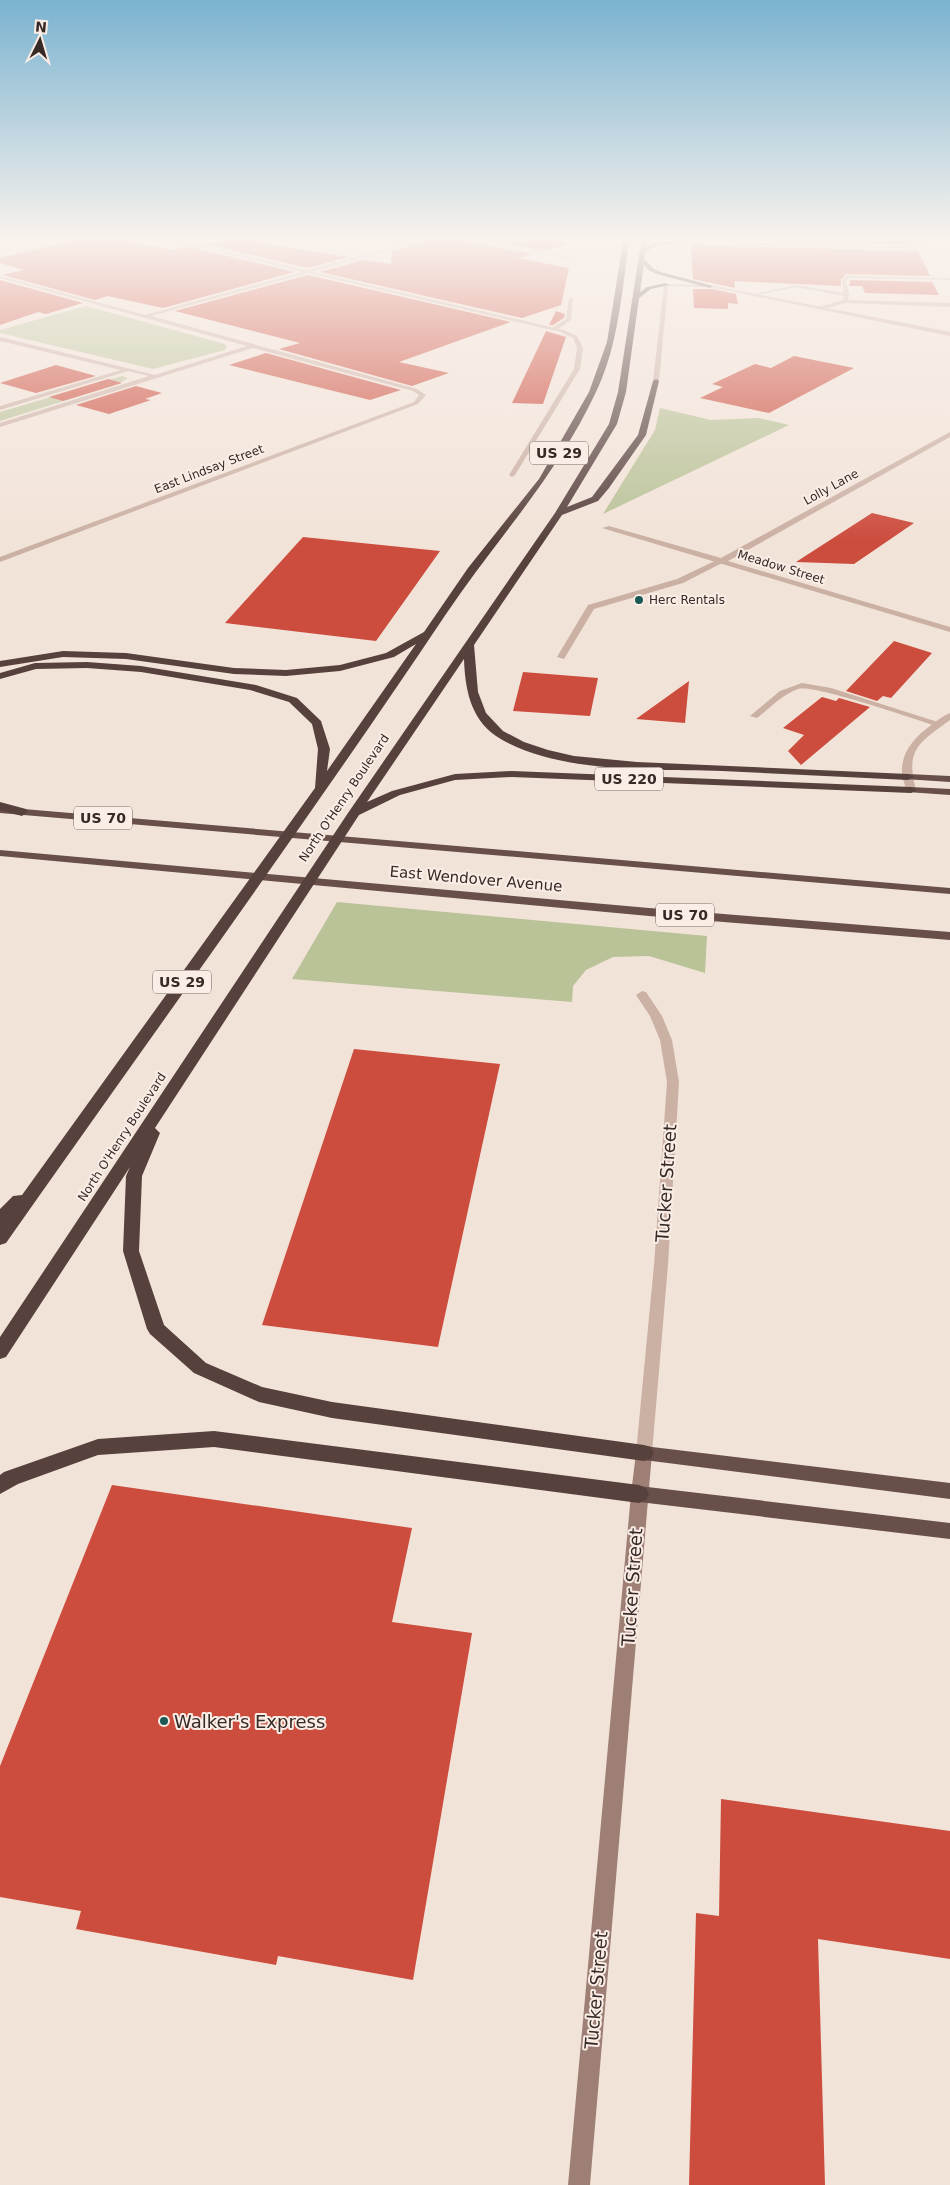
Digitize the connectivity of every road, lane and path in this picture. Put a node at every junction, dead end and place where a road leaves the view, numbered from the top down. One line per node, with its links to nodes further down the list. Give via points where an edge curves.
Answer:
1 (222, 338): 7 (street)
2 (575, 338): 14 (street, via 580,348 577,369)
3 (611, 338): 20 (highway, North O'Henry Boulevard / US 29, via 593,392 557,456 542,480 470,570)
4 (631, 338): 15 (highway, North O'Henry Boulevard / US 29, via 613,424)
5 (660, 338): 10 (street)
6 (0, 339): 8 (street)
7 (252, 346): 9 (street); 17 (street, East Lindsay Street, via 415,390 423,395 408,406)
8 (128, 369): 9 (street); 11 (street)
9 (154, 376): 12 (street)
10 (656, 381): 15 (highway, via 642,435 606,486 595,499)
11 (0, 408)
12 (0, 425)
13 (950, 434): 18 (street, Lolly Lane)
14 (512, 475)
15 (559, 513): 21 (highway, North O'Henry Boulevard / US 29)
16 (606, 528): 18 (street, Meadow Street)
17 (0, 560)
18 (722, 561): 19 (street, Meadow Street); 22 (street, Lolly Lane, via 680,581 591,607)
19 (950, 630)
20 (428, 634): 23 (highway, via 390,655 340,668 286,673 234,671 126,656 63,654); 30 (highway, North O'Henry Boulevard / US 29)
21 (469, 643): 28 (highway, via 470,690 480,712 499,733 538,752 598,762); 36 (highway, North O'Henry Boulevard / US 29)
22 (562, 657)
23 (0, 664)
24 (0, 676): 30 (highway, via 35,666 141,669 252,687 293,700 318,723 324,749)
25 (754, 716): 27 (street, via 784,693 802,686 828,690)
26 (950, 716): 27 (street)
27 (939, 724): 28 (street, via 910,752 906,764)
28 (908, 776): 29 (highway); 31 (street)
29 (950, 779)
30 (318, 790): 42 (highway, North O'Henry Boulevard / US 29)
31 (911, 790): 32 (highway, US 220); 36 (highway, US 220, via 512,774 455,777 396,792)
32 (950, 792)
33 (0, 806): 35 (highway)
34 (0, 810): 35 (highway, East Wendover Avenue / US 70)
35 (22, 812): 38 (highway, East Wendover Avenue / US 70)
36 (354, 812): 41 (highway, North O'Henry Boulevard / US 29)
37 (0, 853): 39 (highway, East Wendover Avenue / US 70)
38 (950, 892)
39 (950, 936)
40 (642, 994): 46 (street, Tucker Street, via 666,1040 673,1082)
41 (167, 1097): 45 (highway, North O'Henry Boulevard / US 29); 46 (highway, via 134,1176 132,1251 156,1329 200,1368 259,1394 332,1410)
42 (46, 1175): 43 (highway); 44 (highway, North O'Henry Boulevard / US 29)
43 (0, 1219)
44 (0, 1240)
45 (0, 1352)
46 (644, 1453): 48 (highway); 49 (main road, Tucker Street)
47 (0, 1486): 49 (highway, via 11,1478 98,1446 214,1439)
48 (950, 1491)
49 (639, 1494): 50 (highway); 51 (main road, Tucker Street)
50 (950, 1531)
51 (579, 2185)

